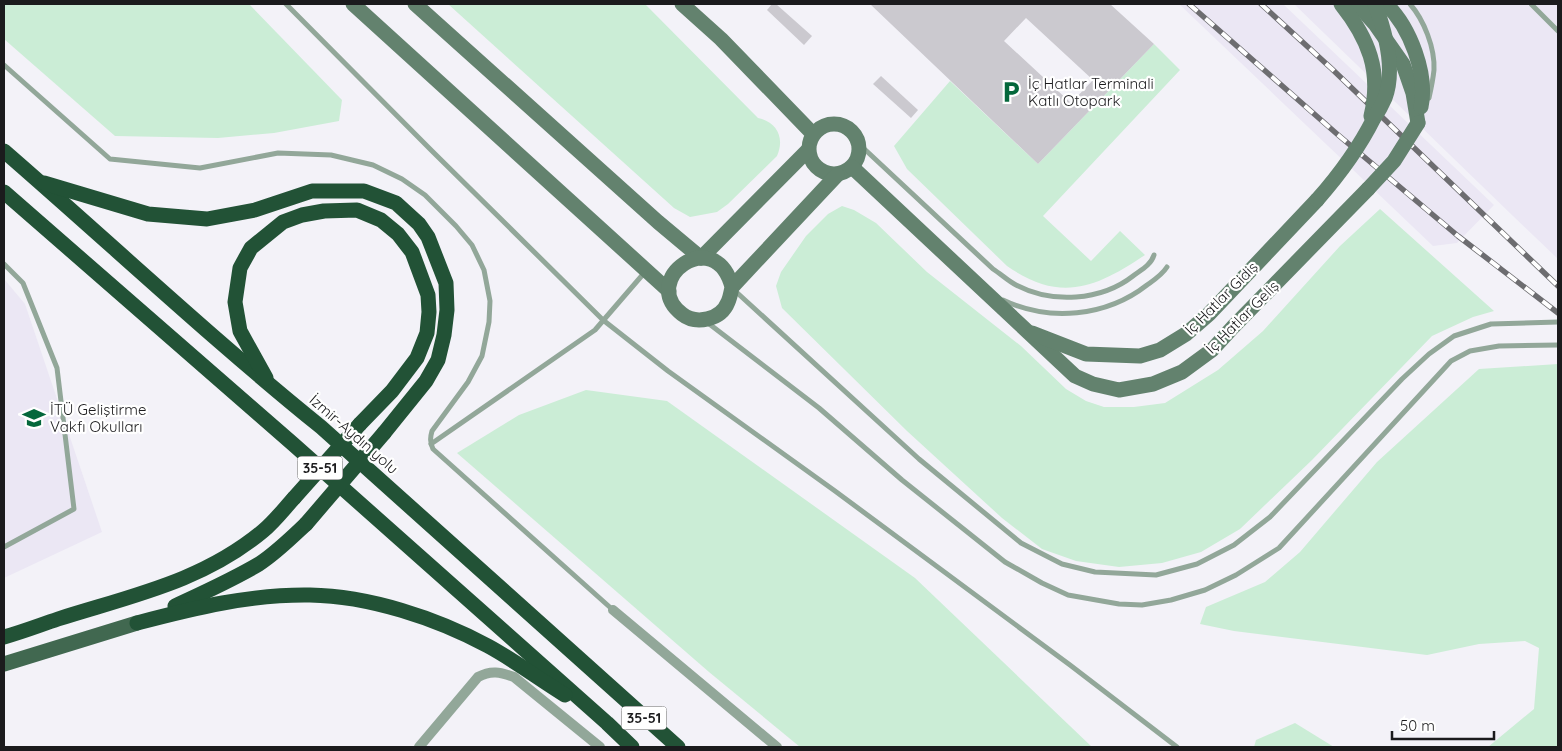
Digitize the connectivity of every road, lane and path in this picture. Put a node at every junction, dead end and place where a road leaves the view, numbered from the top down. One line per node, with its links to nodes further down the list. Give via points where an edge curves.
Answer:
1 (286, 4): 31 (lane)
2 (353, 4): 27 (street)
3 (415, 4): 24 (street)
4 (682, 4): 15 (street, via 721,39)
5 (1341, 4): 14 (street, İç Hatlar Gidiş, bridge, via 1368,47 1375,80 1374,105)
6 (1357, 4): 13 (street, via 1403,64 1413,93)
7 (1375, 4): 14 (street, İç Hatlar Gidiş, bridge, via 1388,49 1388,76 1385,97)
8 (1386, 4): 13 (street, İç Hatlar Geliş, via 1402,26 1418,60 1422,102)
9 (1410, 4): 13 (lane, via 1429,35 1434,68 1429,102)
10 (1531, 4): 11 (lane)
11 (1558, 30)
12 (4, 65): 37 (lane, via 110,158 200,168 278,153 331,155 373,165 425,195 472,245 484,270 490,302 482,356 468,382 432,431)
13 (1418, 123): 34 (street, İç Hatlar Geliş, bridge, via 1394,161 1368,189 1212,350 1182,372 1153,384 1119,390 1093,384 1075,376)
14 (1367, 132): 34 (street, İç Hatlar Gidiş, bridge, via 1344,168 1317,200 1209,314 1160,350 1140,356 1086,354)
15 (813, 134): 16 (street, via 819,128 843,125 856,136); 17 (street)
16 (859, 144): 19 (street, via 859,153); 23 (lane, via 993,269 1016,285 1065,298 1092,296 1125,282 1152,262)
17 (808, 150): 20 (street, via 814,166 820,171); 24 (street)
18 (4, 151): 21 (highway, İzmir-Aydın yolu / 35-51)
19 (852, 167): 20 (street); 28 (street, İç Hatlar Geliş)
20 (837, 174): 29 (street)
21 (39, 182): 36 (highway, İzmir-Aydın yolu / 35-51); 40 (highway, 35-51, bridge, via 148,214 207,218 255,210 312,192 364,191 396,203 419,224 428,237 446,284 448,310 444,335 438,360 426,381 306,524 260,563)
22 (4, 192): 43 (highway, 35-51)
23 (1154, 255)
24 (701, 258): 29 (street, via 720,265); 30 (street, via 686,262 674,271)
25 (4, 264): 38 (lane, via 23,283 57,368 74,509)
26 (1167, 267): 28 (lane, via 1139,292 1122,302 1074,314 1027,309 1005,301)
27 (646, 270): 30 (street); 31 (lane)
28 (975, 283): 34 (street, İç Hatlar Geliş)
29 (732, 287): 32 (street, via 722,311); 33 (lane, via 919,459 1021,543 1062,564 1095,572 1156,575 1197,564 1234,545 1270,516 1402,379 1454,336 1491,324)
30 (669, 291): 32 (street, via 676,310 694,320)
31 (603, 320): 37 (lane, via 584,339); 49 (lane)
32 (704, 320): 35 (lane, via 819,408 902,480 1005,562 1068,595 1142,605 1205,590 1279,548 1451,361 1470,352 1499,346)
33 (1558, 322)
34 (1024, 330)
35 (1558, 345)
36 (272, 388): 41 (highway, bridge, via 240,332 235,302 240,268 251,248 283,222 302,215 356,210 381,220 412,252 428,295 427,333 417,358 392,391 264,531 226,558 188,578); 47 (highway, İzmir-Aydın yolu / 35-51, via 321,427)
37 (431, 444): 39 (lane)
38 (4, 547)
39 (613, 610): 48 (street)
40 (137, 623): 42 (main road, 35-51); 43 (highway, via 193,608 281,596 311,595 376,604 429,619 488,646)
41 (4, 637)
42 (4, 664)
43 (607, 723): 46 (highway, 35-51)
44 (419, 747): 45 (street, via 478,677 487,672 514,677)
45 (600, 747)
46 (632, 747)
47 (678, 747)
48 (777, 747)
49 (1177, 747)

